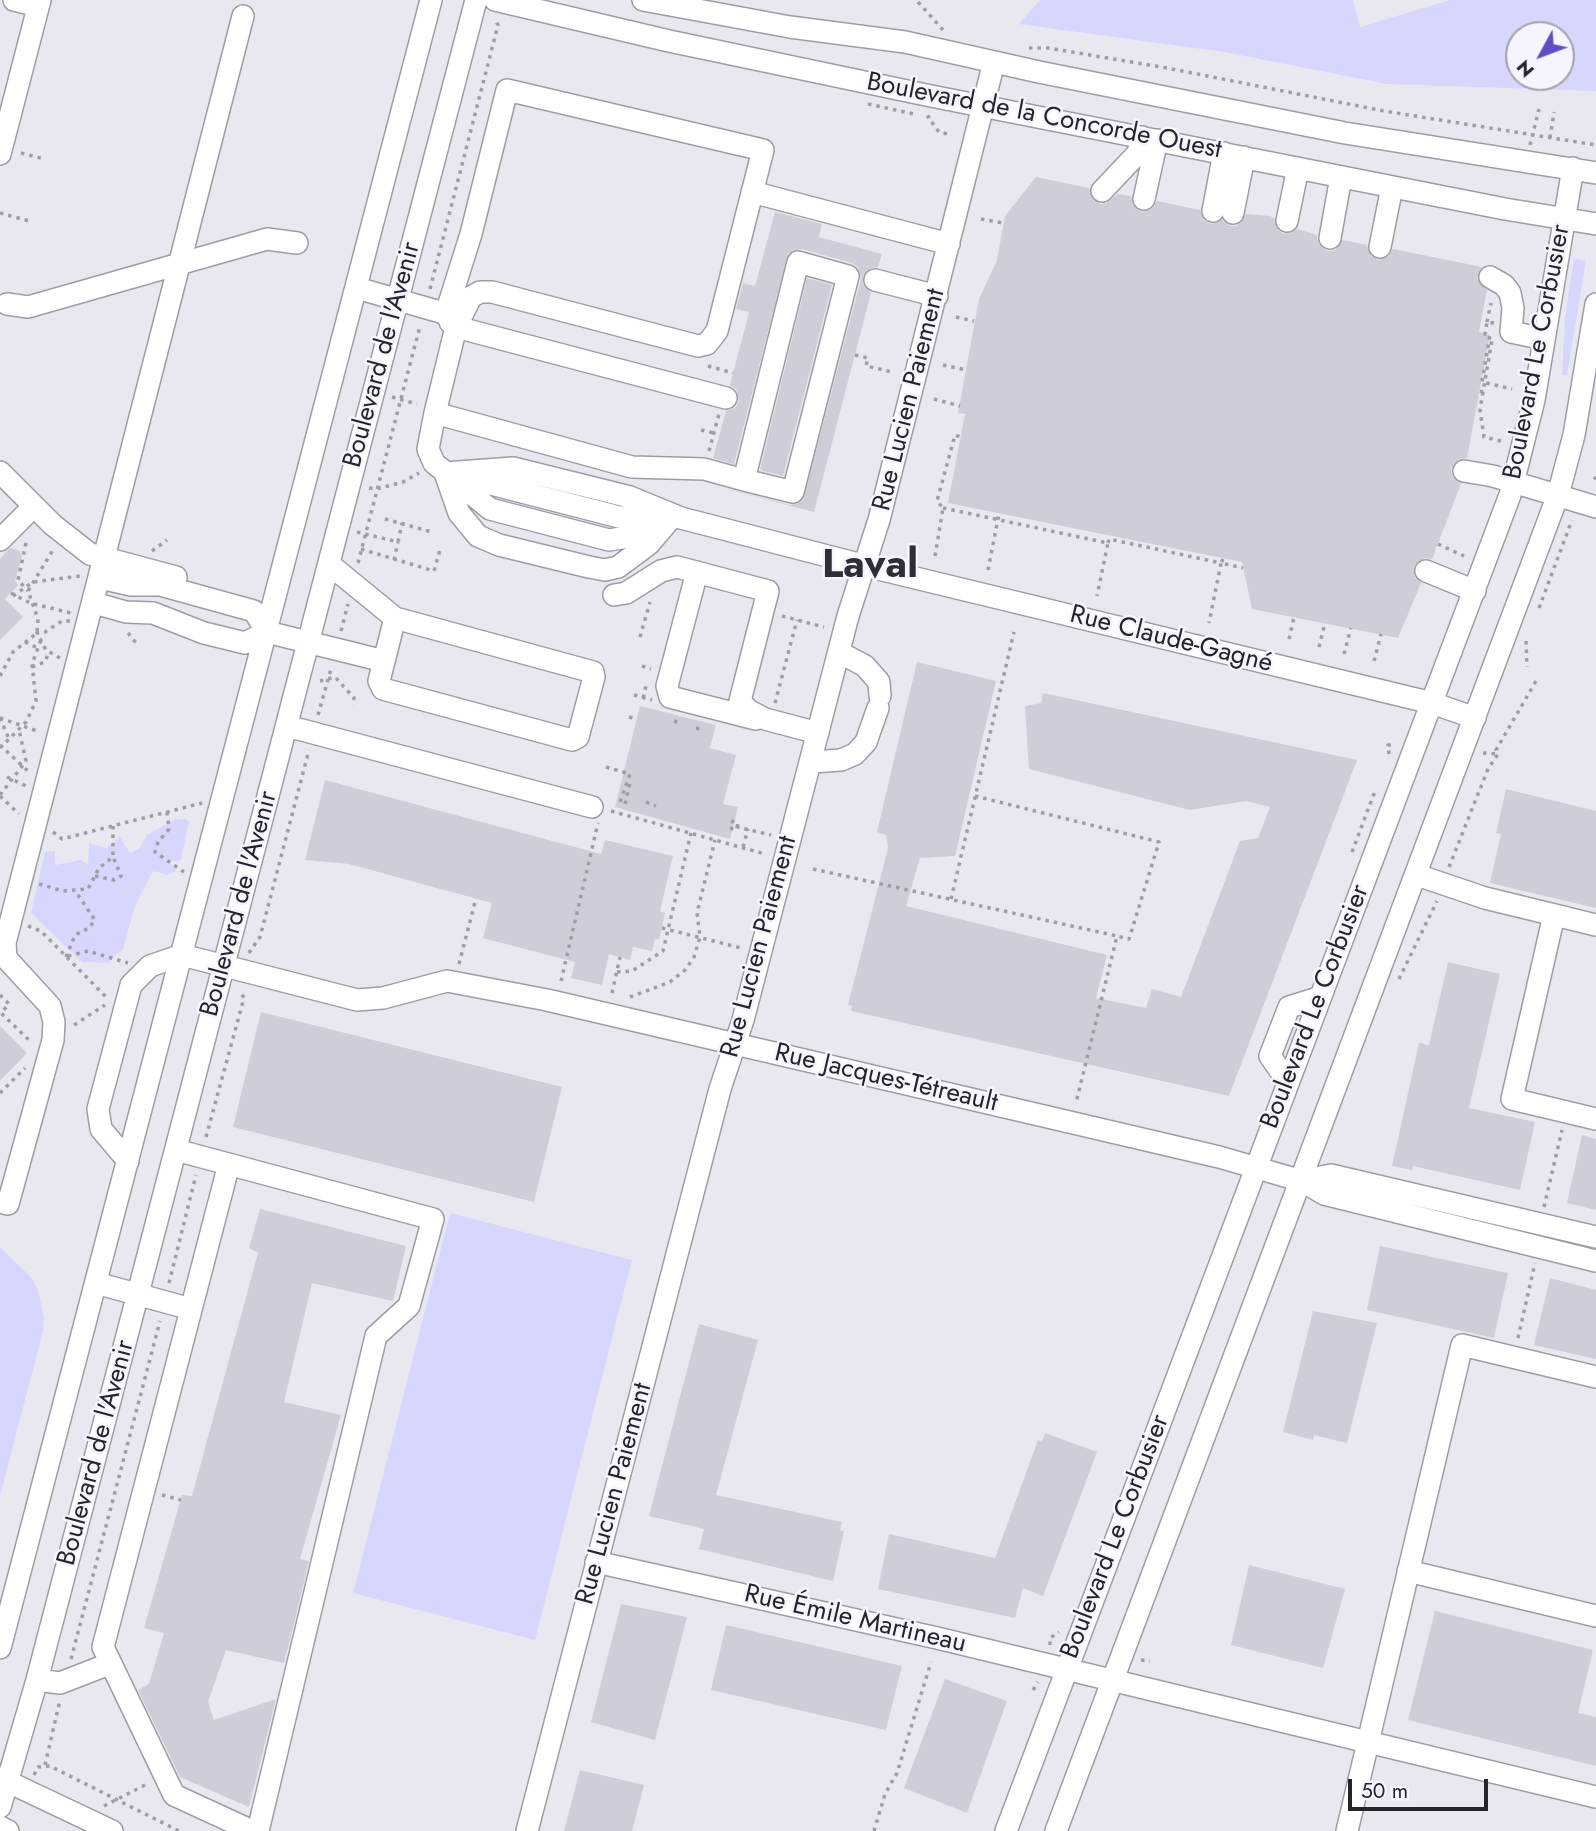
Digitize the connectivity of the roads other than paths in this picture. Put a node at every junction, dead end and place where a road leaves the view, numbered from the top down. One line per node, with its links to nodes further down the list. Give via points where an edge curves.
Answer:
1 (14, 0): 6 (street)
2 (431, 0): 33 (street, Boulevard de l'Avenir)
3 (476, 0): 35 (street, Boulevard de l'Avenir)
4 (495, 0): 9 (street, Boulevard de la Concorde Ouest)
5 (643, 0): 8 (street, Boulevard de la Concorde Ouest, via 917,44)
6 (39, 3): 10 (street)
7 (243, 16): 30 (street)
8 (994, 62): 9 (street, Rue Lucien Paiement); 15 (street, Boulevard de la Concorde Ouest, via 1345,133)
9 (984, 106): 11 (street, Boulevard de la Concorde Ouest); 28 (street, Rue Lucien Paiement)
10 (4, 120): 12 (street)
11 (1149, 138): 13 (street, Boulevard de la Concorde Ouest); 19 (street); 21 (street)
12 (0, 154)
13 (1234, 155): 14 (street, Boulevard de la Concorde Ouest); 22 (street)
14 (1298, 168): 17 (street, Boulevard de la Concorde Ouest); 24 (street)
15 (1573, 168): 16 (street, Boulevard de la Concorde Ouest); 23 (street, Boulevard Le Corbusier)
16 (1596, 173)
17 (1341, 177): 18 (street, Boulevard de la Concorde Ouest); 26 (street)
18 (1392, 187): 23 (street, Boulevard de la Concorde Ouest); 29 (street)
19 (1102, 191)
20 (752, 192): 28 (street); 38 (street, via 717,331 707,344 698,346 492,292 471,298); 38 (street, via 763,150 507,90 462,232 466,243)
21 (1144, 199)
22 (1223, 212)
23 (1564, 219): 25 (street, Boulevard de la Concorde Ouest); 39 (street, Boulevard Le Corbusier)
24 (1287, 221)
25 (1596, 224)
26 (1330, 238)
27 (296, 243): 30 (street, via 267,239)
28 (949, 244): 34 (street, Rue Lucien Paiement)
29 (1380, 247)
30 (181, 264): 36 (street, via 28,307); 54 (street)
31 (875, 280): 34 (street)
32 (1491, 286): 39 (street, via 1504,285 1510,293 1511,331)
33 (357, 288): 35 (street); 62 (street, Boulevard de l'Avenir)
34 (936, 296): 53 (street, Rue Lucien Paiement)
35 (398, 299): 38 (street); 52 (street, Boulevard de l'Avenir)
36 (7, 304)
37 (1596, 304): 47 (street, Boulevard Le Corbusier, via 1577,423)
38 (452, 321): 40 (street); 41 (street)
39 (1544, 339): 46 (street, Boulevard Le Corbusier, via 1530,425)
40 (723, 405)
41 (426, 408): 43 (street, via 428,449); 45 (street, via 632,467 704,469)
42 (1464, 471): 46 (street)
43 (445, 473): 50 (street, Rue Claude-Gagné, via 502,477 632,510); 50 (street, via 490,509 609,541); 50 (street, via 459,513 482,539 605,570 618,567 649,544)
44 (1, 476): 48 (street)
45 (744, 480): 45 (street, via 793,492 848,276 798,262)
46 (1514, 482): 47 (street); 57 (street, Boulevard Le Corbusier)
47 (1558, 495): 49 (street); 68 (street, Boulevard Le Corbusier)
48 (34, 506): 51 (street); 54 (street, via 82,549)
49 (1596, 507)
50 (674, 515): 53 (street, Rue Claude-Gagné)
51 (0, 540)
52 (329, 564): 61 (street); 63 (street, Boulevard de l'Avenir)
53 (866, 566): 64 (street, Rue Lucien Paiement); 66 (street, Rue Claude-Gagné)
54 (95, 571): 59 (street); 60 (street, via 131,585 160,585); 60 (street, via 189,580)
55 (1426, 571): 57 (street)
56 (696, 572): 58 (street, via 672,567); 67 (street, via 768,591 739,698 745,708); 67 (street, via 681,635 670,644 659,681 664,699 751,719)
57 (1475, 591): 66 (street, Boulevard Le Corbusier)
58 (614, 595)
59 (94, 603): 62 (street, via 121,620 245,643); 86 (street, via 5,943 6,958 50,1006 54,1022 8,1204)
60 (230, 605): 62 (street, via 254,611)
61 (395, 618): 65 (street); 65 (street, via 591,671 594,677 580,733 572,740 383,689 379,681)
62 (267, 632): 63 (street); 76 (street, Boulevard de l'Avenir)
63 (309, 643): 65 (street); 69 (street, Boulevard de l'Avenir)
64 (839, 652): 70 (street, Rue Lucien Paiement); 71 (street, via 865,666 879,682 879,702 866,742 855,754)
65 (384, 661)
66 (1432, 703): 68 (street, Rue Claude-Gagné); 83 (street, Boulevard Le Corbusier)
67 (773, 715): 70 (street)
68 (1475, 718): 73 (street, Boulevard Le Corbusier)
69 (287, 726): 72 (street); 77 (street, Boulevard de l'Avenir)
70 (818, 733): 71 (street, Rue Lucien Paiement)
71 (811, 762): 78 (street, Rue Lucien Paiement)
72 (597, 812)
73 (1416, 874): 74 (street); 84 (street, Boulevard Le Corbusier)
74 (1554, 915): 75 (street); 79 (street, via 1512,1099)
75 (1596, 925)
76 (182, 955): 77 (street, Rue Jacques-Tétreault); 81 (street, Boulevard de l'Avenir); 81 (street, via 150,966 131,985 98,1109 101,1129)
77 (224, 966): 78 (street, Rue Jacques-Tétreault, via 363,1000 457,981); 80 (street, Boulevard de l'Avenir)
78 (735, 1043): 83 (street, Rue Jacques-Tétreault); 93 (street, Rue Lucien Paiement)
79 (1596, 1119)
80 (176, 1150): 82 (street); 90 (street, Boulevard de l'Avenir)
81 (128, 1161): 89 (street, Boulevard de l'Avenir)
82 (229, 1164): 91 (street); 109 (street, via 433,1219 409,1306 376,1336)
83 (1256, 1167): 84 (street, Rue Jacques-Tétreault); 98 (street, Boulevard Le Corbusier)
84 (1302, 1181): 85 (street, Rue Jacques-Tétreault, via 1324,1194); 100 (street, Boulevard Le Corbusier)
85 (1390, 1200): 87 (street); 88 (street)
86 (0, 1202)
87 (1596, 1237)
88 (1596, 1261)
89 (96, 1283): 90 (street); 96 (street, Boulevard de l'Avenir)
90 (138, 1295): 91 (street); 99 (street, Boulevard de l'Avenir)
91 (191, 1309): 97 (street, via 104,1640)
92 (1596, 1377): 94 (street, via 1462,1345)
93 (596, 1562): 98 (street, Rue Émile Martineau); 110 (street, Rue Lucien Paiement)
94 (1408, 1571): 95 (street); 101 (street)
95 (1596, 1616)
96 (0, 1648)
97 (109, 1664): 99 (street, via 60,1683); 108 (street, via 174,1795)
98 (1066, 1670): 100 (street, Rue Émile Martineau); 111 (street, Boulevard Le Corbusier)
99 (37, 1680): 102 (street, Boulevard de l'Avenir)
100 (1113, 1681): 101 (street, Rue Émile Martineau); 112 (street, Boulevard Le Corbusier)
101 (1368, 1741): 103 (street, Rue Émile Martineau); 113 (street)
102 (4, 1779): 104 (street, Boulevard de l'Avenir); 107 (street)
103 (1596, 1797)
104 (0, 1807)
105 (0, 1828): 106 (street)
106 (8, 1831)
107 (112, 1831)
108 (252, 1831)
109 (258, 1831)
110 (527, 1831)
111 (1006, 1831)
112 (1056, 1831)
113 (1348, 1831)

